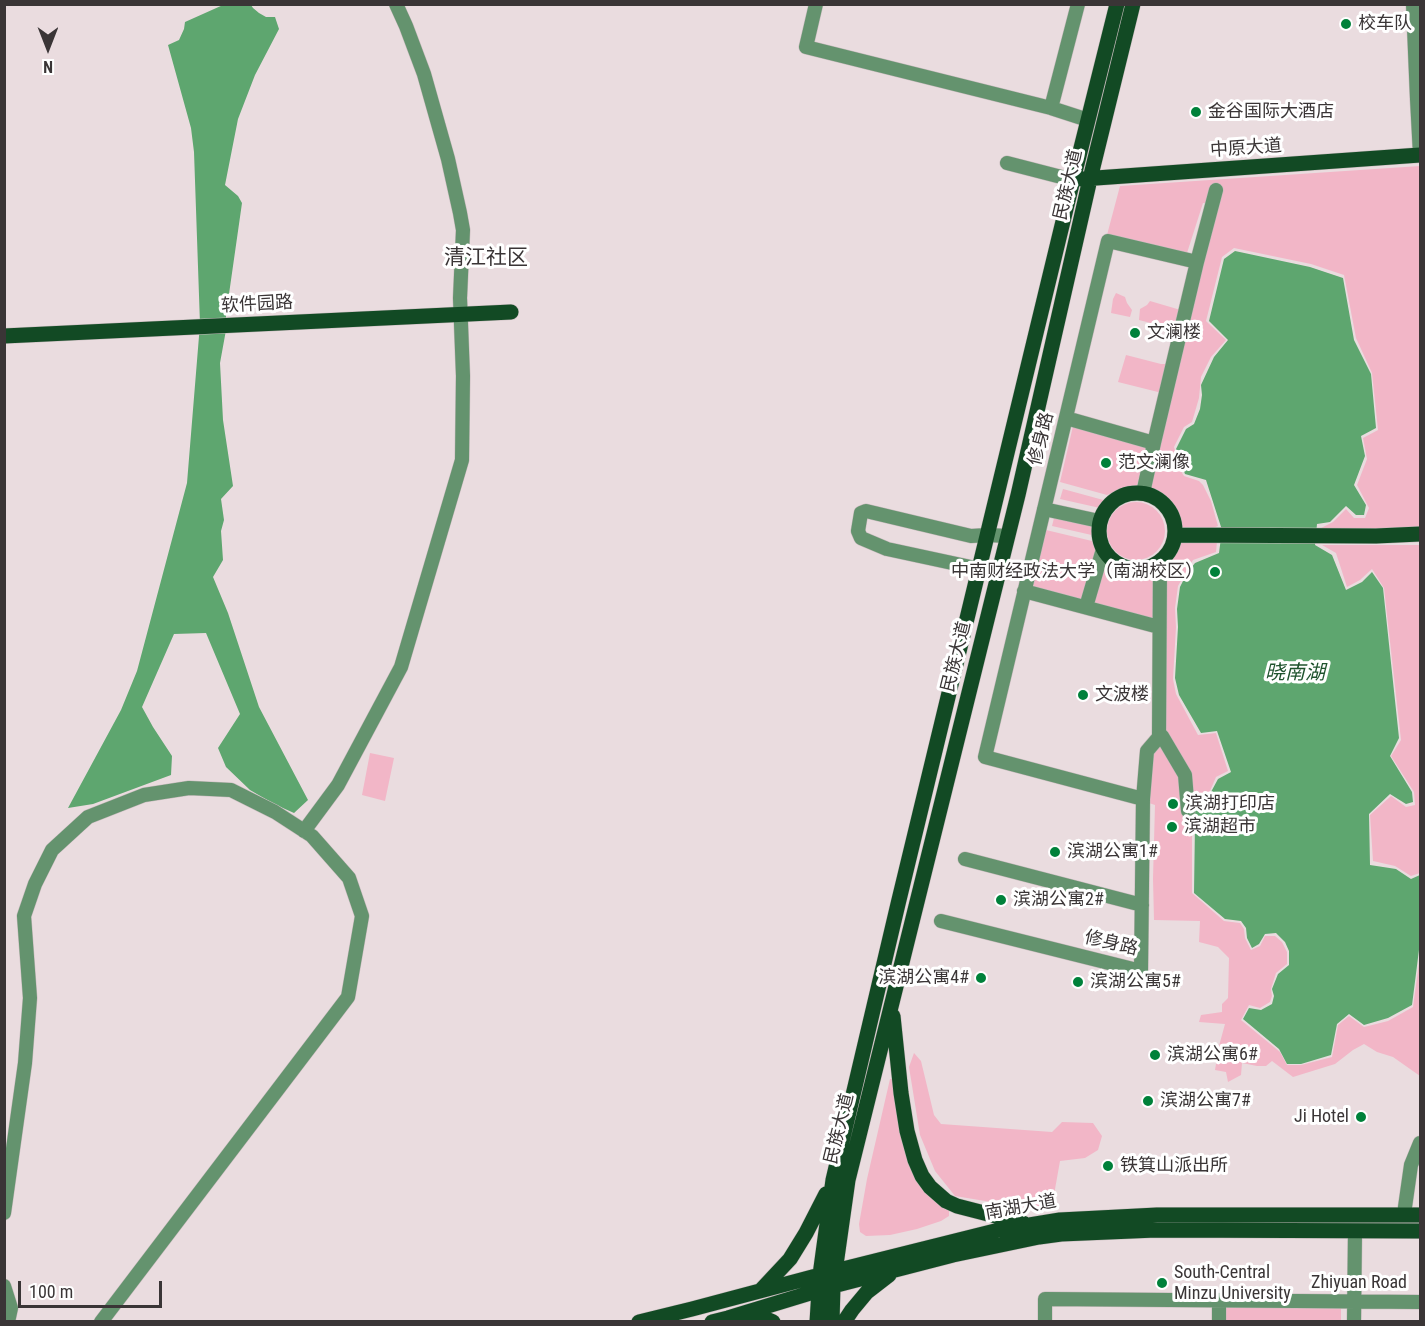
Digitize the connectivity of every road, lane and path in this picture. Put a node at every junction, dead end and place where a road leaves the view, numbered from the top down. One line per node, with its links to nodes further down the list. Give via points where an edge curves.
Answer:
1 (396, 4): 17 (street, via 424,75 460,213)
2 (816, 4): 8 (street, via 806,47)
3 (1078, 4): 8 (street)
4 (1117, 4): 9 (main road, 民族大道)
5 (1133, 4): 12 (main road, 民族大道)
6 (1413, 4): 7 (street)
7 (1419, 99): 10 (street)
8 (1051, 108): 9 (street)
9 (1088, 120): 13 (main road, 民族大道)
10 (1420, 155): 12 (main road, 中原大道)
11 (1008, 163): 13 (street)
12 (1090, 179): 13 (main road, 中原大道); 27 (main road, 民族大道)
13 (1073, 180): 25 (main road, 民族大道)
14 (1216, 189): 15 (street)
15 (1197, 262): 19 (street, 修身路, via 1108,241); 20 (street)
16 (512, 312): 17 (main road, 软件园路)
17 (461, 313): 18 (main road, 软件园路); 37 (street, via 462,460 401,667 338,785)
18 (4, 336)
19 (1066, 418): 20 (street); 22 (street, 修身路)
20 (1154, 443): 21 (street)
21 (1143, 493): 23 (main road, via 1121,496 1111,502); 26 (main road, via 1168,509)
22 (1044, 509): 23 (street); 31 (street, 修身路)
23 (1099, 521): 28 (main road)
24 (1420, 534): 26 (main road)
25 (988, 535): 27 (street); 30 (main road, 民族大道); 30 (street, via 971,536 866,511 859,521 861,538 887,549)
26 (1175, 535): 29 (main road, via 1172,547)
27 (1007, 536): 41 (main road, 民族大道)
28 (1103, 549): 29 (main road, via 1111,560 1126,568 1144,569); 32 (street)
29 (1160, 562): 33 (street, 修身路)
30 (980, 569): 43 (main road, 民族大道)
31 (1024, 591): 32 (street); 35 (street, 修身路, via 985,757)
32 (1086, 607): 33 (street)
33 (1159, 627): 35 (street, 修身路, via 1160,737 1147,751)
34 (1162, 736): 36 (street, via 1185,775)
35 (1143, 799): 39 (street, 修身路)
36 (1188, 811)
37 (304, 831): 44 (street, via 231,790 189,788 144,795 88,817 52,850 34,884 24,916 30,998); 59 (street, via 349,878 362,916 348,997)
38 (965, 859): 39 (street)
39 (1142, 905): 40 (street, 修身路, via 1141,971)
40 (941, 921)
41 (892, 1005): 47 (main road, via 907,1131 922,1176 946,1201 957,1206); 51 (main road, 民族大道)
42 (1420, 1143): 45 (street, via 1411,1165)
43 (833, 1180): 51 (main road, 民族大道); 53 (main road, via 790,1259)
44 (4, 1213)
45 (1404, 1215): 46 (main road, 南湖大道); 47 (main road, 南湖大道, via 1123,1216)
46 (1420, 1215)
47 (1029, 1224): 51 (main road, 南湖大道)
48 (1354, 1231): 49 (main road, 南湖大道); 50 (main road, 南湖大道, via 1156,1230 1061,1234); 55 (street)
49 (1420, 1231)
50 (896, 1270): 51 (main road, 南湖大道); 65 (main road, via 867,1292)
51 (826, 1280): 53 (main road, 南湖大道); 57 (main road, 南湖大道); 63 (main road, 民族大道); 64 (main road, 民族大道)
52 (4, 1286): 58 (street, via 11,1308)
53 (760, 1292): 60 (main road, 南湖大道)
54 (1219, 1300): 55 (street, Zhiyuan Road); 66 (street, Zhiyuan Road, via 1045,1299); 67 (street)
55 (1354, 1301): 56 (street, Zhiyuan Road); 68 (street)
56 (1420, 1302)
57 (728, 1318): 61 (main road, 南湖大道); 62 (main road)
58 (8, 1322)
59 (100, 1322)
60 (639, 1322)
61 (712, 1322)
62 (773, 1322)
63 (817, 1322)
64 (832, 1322)
65 (844, 1322)
66 (1045, 1322)
67 (1219, 1322)
68 (1354, 1322)

